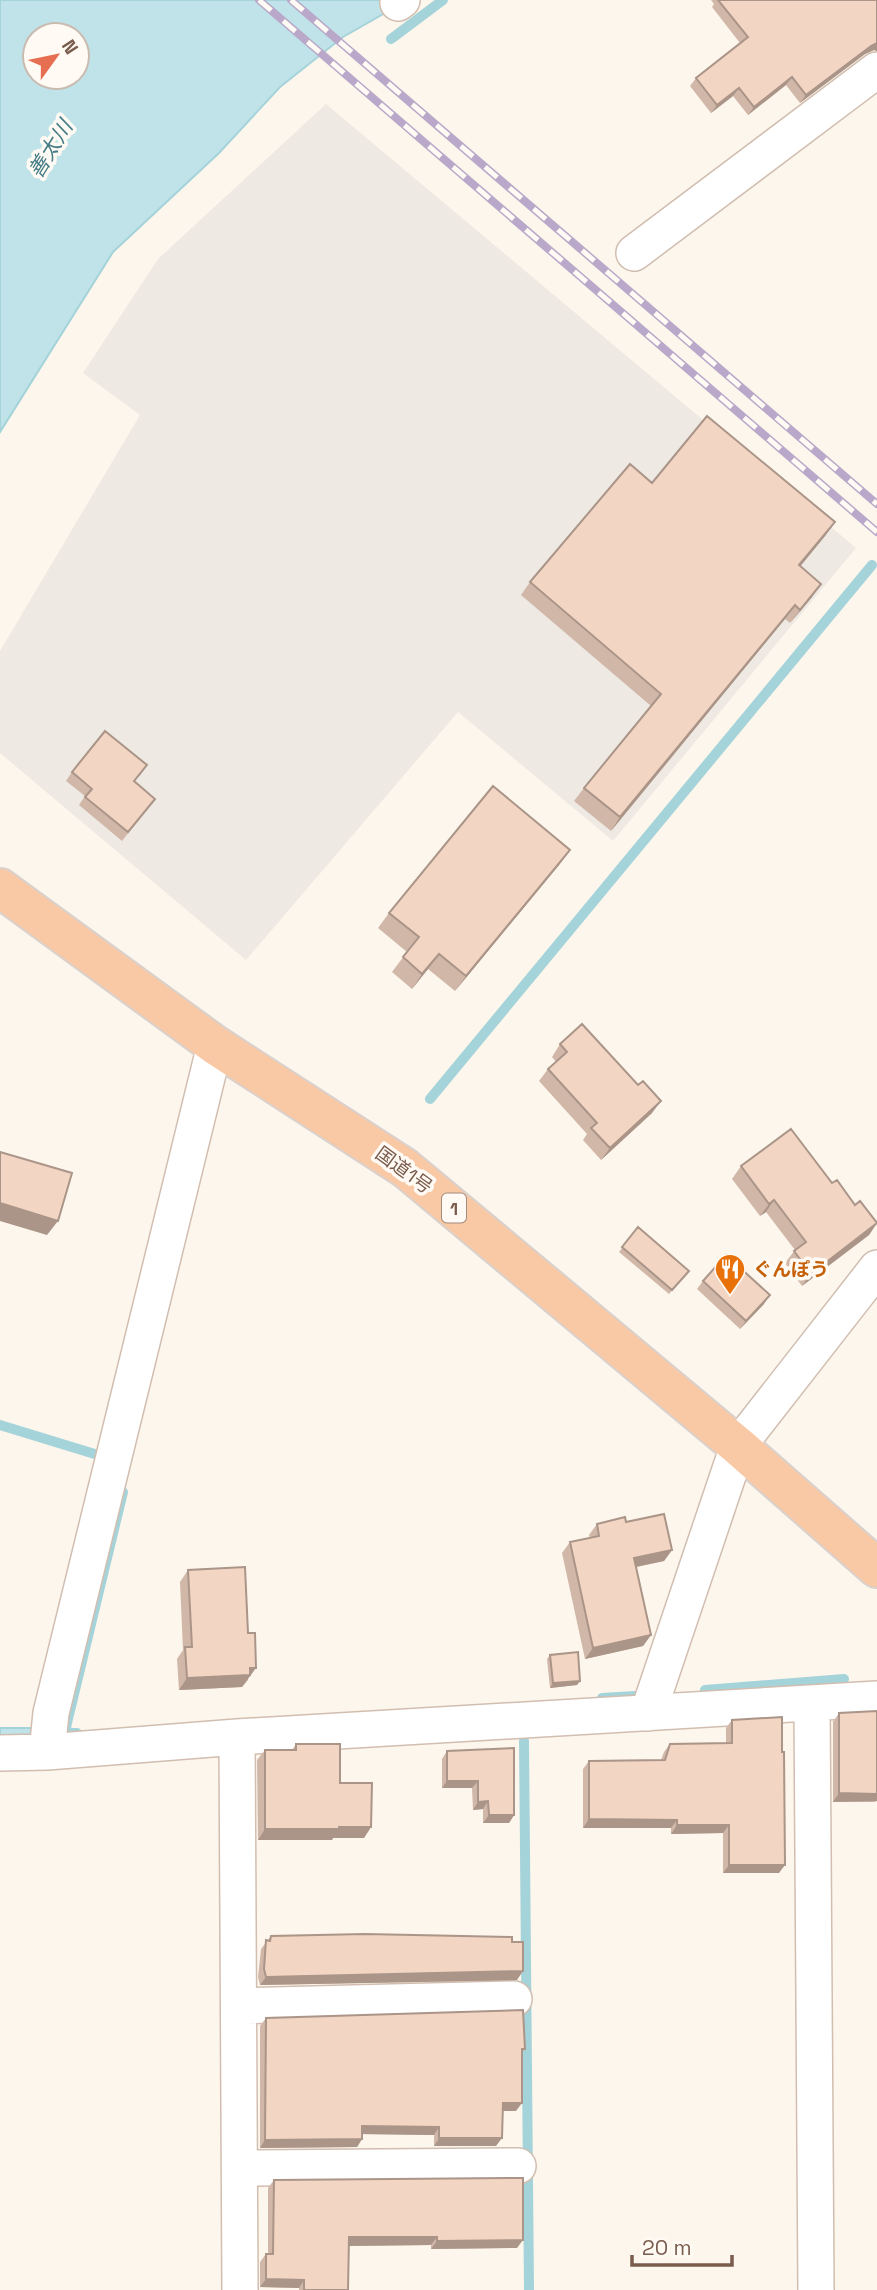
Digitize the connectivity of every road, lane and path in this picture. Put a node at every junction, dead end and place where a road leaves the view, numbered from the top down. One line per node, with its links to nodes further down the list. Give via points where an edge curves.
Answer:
1 (877, 70): 2 (street)
2 (634, 253)
3 (0, 888): 4 (highway, 国道1号 / 1)
4 (215, 1045): 6 (highway, 国道1号 / 1, via 405,1168); 12 (street, via 54,1700)
5 (877, 1268): 6 (street)
6 (738, 1446): 7 (highway, 国道1号 / 1); 10 (street)
7 (877, 1568)
8 (877, 1699): 9 (street)
9 (812, 1704): 10 (street); 19 (street)
10 (648, 1713): 11 (street)
11 (237, 1737): 12 (street); 15 (street)
12 (47, 1752): 13 (street)
13 (0, 1753)
14 (514, 1999): 15 (street)
15 (239, 2006): 17 (street)
16 (518, 2166): 17 (street)
17 (240, 2168): 18 (street)
18 (240, 2290)
19 (816, 2290)

